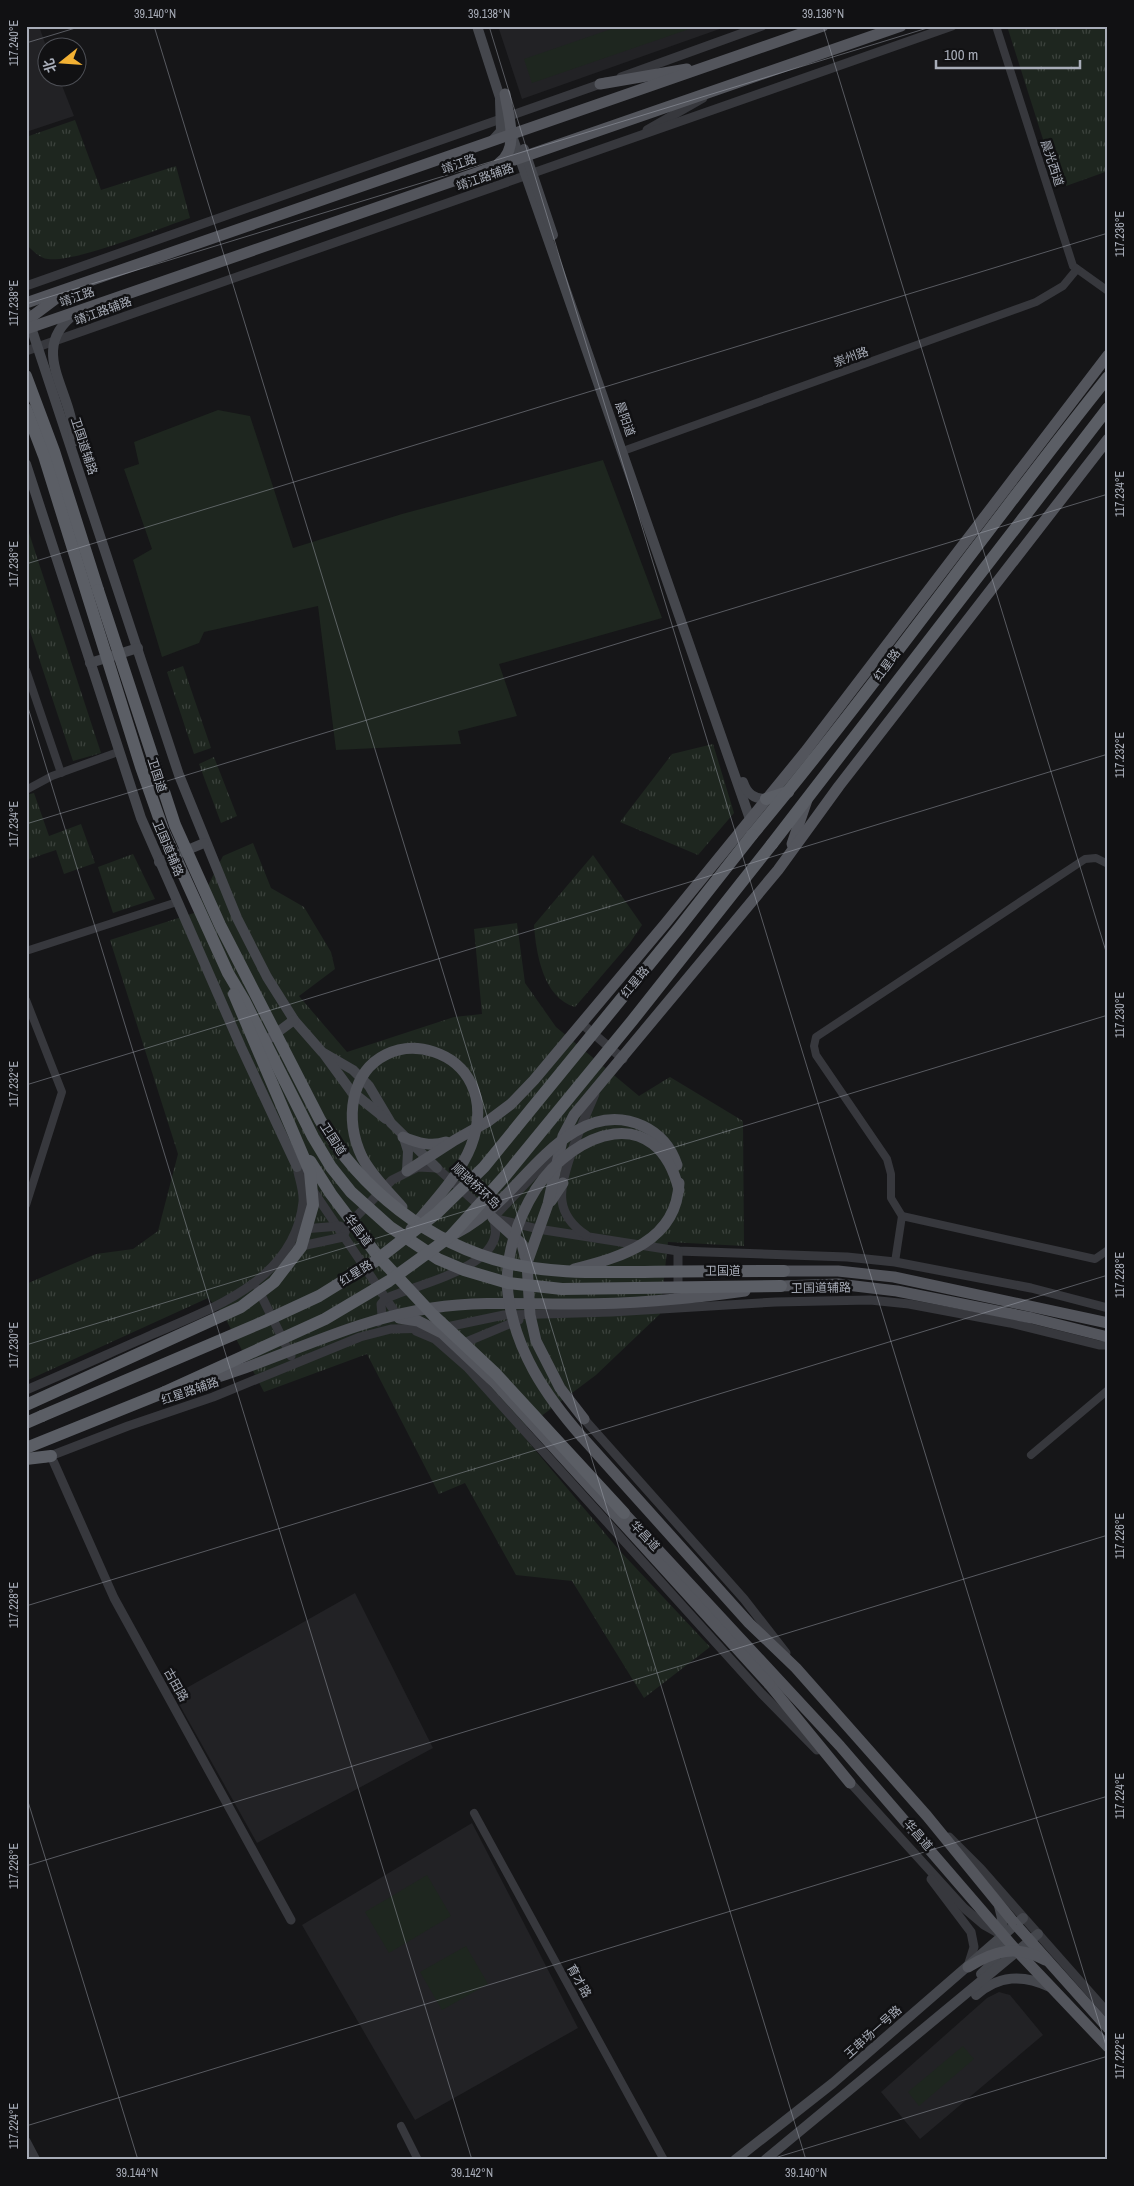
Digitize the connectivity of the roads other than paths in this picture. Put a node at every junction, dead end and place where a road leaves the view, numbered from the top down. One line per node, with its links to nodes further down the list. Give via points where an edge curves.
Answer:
1 (477, 26): 11 (main road)
2 (482, 26): 11 (main road)
3 (762, 26): 9 (street)
4 (822, 26): 8 (main road, 靖江路)
5 (901, 26): 10 (main road, 靖江路)
6 (952, 26): 13 (street, 靖江路辅路)
7 (996, 26): 18 (street, 晨光西道)
8 (701, 68): 9 (main road); 12 (main road, 靖江路, via 647,89)
9 (600, 84): 12 (street)
10 (709, 94): 13 (street); 15 (main road, 靖江路)
11 (502, 95): 12 (main road)
12 (510, 125): 14 (main road, 靖江路); 14 (main road); 15 (main road, 晨阳道); 16 (main road, via 510,152); 19 (street)
13 (632, 139): 17 (street, 靖江路辅路)
14 (486, 145): 20 (main road, 靖江路)
15 (522, 156): 16 (main road, 靖江路); 17 (main road, 晨阳道)
16 (495, 166): 23 (main road, 靖江路)
17 (529, 175): 25 (street, 靖江路辅路); 35 (main road, 晨阳道)
18 (1077, 269): 21 (street); 35 (street, 崇州路, via 1063,286 1036,302)
19 (26, 286)
20 (76, 286): 22 (main road, 靖江路); 24 (main road)
21 (1108, 291)
22 (26, 303)
23 (79, 311): 24 (main road, 靖江路); 25 (main road, via 62,324)
24 (28, 321): 26 (main road, 卫国道辅路)
25 (53, 342): 26 (street, 靖江路辅路); 34 (main road, via 56,369 73,428)
26 (38, 347): 27 (street, 靖江路辅路); 34 (main road, 卫国道辅路)
27 (26, 351)
28 (1108, 355): 44 (main road)
29 (26, 376): 75 (highway, 卫国道, bridge, via 54,451 162,789 202,887 332,1141 370,1185)
30 (1108, 377): 43 (highway, 红星路, via 1025,481 860,703)
31 (1108, 408): 46 (highway, 红星路, via 808,798)
32 (26, 409): 53 (highway, 卫国道, bridge, via 44,456 154,806)
33 (1108, 439): 46 (main road)
34 (72, 450): 37 (main road, 卫国道辅路)
35 (625, 450): 44 (main road, 晨阳道, via 745,789 753,797); 45 (main road, 晨阳道)
36 (26, 464): 38 (main road, 卫国道辅路)
37 (138, 648): 38 (main road); 48 (main road, 卫国道辅路)
38 (90, 663): 40 (main road, 卫国道辅路)
39 (26, 670): 41 (street)
40 (118, 752): 41 (street); 49 (main road, 卫国道辅路)
41 (61, 773): 42 (street)
42 (26, 790)
43 (788, 792): 44 (highway); 47 (highway, 红星路)
44 (766, 799): 45 (main road)
45 (750, 819): 47 (main road); 56 (main road)
46 (799, 826): 59 (main road, via 788,856); 81 (highway, 红星路, bridge, via 772,844 626,1029 505,1176)
47 (752, 835): 84 (highway, 红星路, bridge, via 484,1167 451,1201)
48 (204, 843): 49 (main road); 55 (main road, 卫国道辅路, via 254,953)
49 (159, 862): 51 (main road, 卫国道辅路)
50 (1108, 864): 74 (street, via 1096,858 1086,859 816,1038 816,1054 887,1159 891,1198)
51 (178, 902): 52 (street); 58 (main road, 卫国道辅路)
52 (26, 951)
53 (228, 973): 62 (highway, 卫国道, bridge, via 239,1010); 93 (highway, 卫国道, bridge, via 313,1138 332,1167 351,1192 378,1217 438,1259 486,1277 539,1288)
54 (26, 1000): 72 (street, via 62,1092)
55 (294, 1020): 57 (main road, 卫国道辅路); 58 (main road)
56 (581, 1023): 59 (street); 64 (main road, via 511,1104 488,1122)
57 (322, 1052): 61 (main road, 卫国道辅路, via 351,1091); 61 (main road, 卫国道辅路, via 353,1070 369,1086)
58 (245, 1056): 67 (main road, 卫国道辅路)
59 (622, 1059): 60 (main road)
60 (598, 1088): 65 (main road, via 570,1122); 71 (street)
61 (390, 1123): 63 (main road, 卫国道辅路)
62 (293, 1133): 108 (highway, bridge, via 310,1172 313,1204 301,1247 281,1274 255,1298 226,1316); 116 (highway, 华昌道, bridge, via 331,1194 377,1255 433,1315 496,1374)
63 (403, 1137): 64 (main road, via 436,1146); 66 (main road, 卫国道辅路); 69 (main road, via 408,1151)
64 (455, 1140): 66 (main road)
65 (561, 1146): 71 (main road); 76 (street)
66 (426, 1158): 68 (main road, 卫国道辅路); 69 (main road)
67 (297, 1167): 78 (street); 80 (street, 卫国道辅路, via 303,1200)
68 (437, 1168): 69 (street, 顺驰桥环岛, via 418,1167); 76 (street, 顺驰桥环岛)
69 (408, 1171): 77 (street, 顺驰桥环岛, via 392,1180)
70 (679, 1190): 81 (main road, bridge, via 675,1158 659,1136 627,1120 609,1119 585,1126 565,1137 494,1206 467,1228); 90 (main road, bridge, via 673,1213 651,1240 620,1256); 117 (main road, 华昌道, bridge, via 668,1159 658,1147 637,1135 622,1133 602,1137 564,1158 544,1179 526,1207 509,1258 508,1294 512,1316 525,1356 568,1422 768,1643)
71 (555, 1192): 73 (street); 73 (street); 79 (main road)
72 (26, 1205)
73 (566, 1216): 82 (street)
74 (902, 1216): 86 (street, via 1095,1259); 88 (street)
75 (411, 1218): 84 (main road, bridge, via 369,1168 358,1147 352,1116 359,1082 368,1070 386,1055 420,1048 447,1056 466,1074 475,1095 477,1121 471,1147 462,1164); 90 (highway, 卫国道, bridge, via 450,1243 484,1256 517,1265)
76 (493, 1218): 79 (street); 89 (main road, via 518,1238 525,1250); 94 (street, 顺驰桥环岛, via 492,1245 481,1259)
77 (348, 1225): 78 (street); 83 (street)
78 (336, 1226): 80 (street, via 310,1227); 83 (street)
79 (538, 1229): 82 (street); 89 (main road)
80 (296, 1232): 85 (street)
81 (451, 1236): 107 (highway, 红星路, bridge, via 389,1281 325,1319)
82 (589, 1236): 87 (street)
83 (343, 1237): 85 (street); 94 (street)
84 (399, 1244): 110 (highway, 红星路, bridge, via 319,1296)
85 (287, 1248): 92 (street)
86 (1108, 1250)
87 (678, 1252): 88 (street, via 847,1257); 95 (street)
88 (895, 1262): 96 (street, via 1031,1288)
89 (527, 1263): 97 (main road)
90 (566, 1271): 91 (highway, 卫国道, bridge)
91 (784, 1271): 99 (main road, 卫国道, via 838,1271 894,1277)
92 (255, 1283): 104 (street); 105 (street, via 212,1308)
93 (781, 1286): 98 (main road, bridge, via 633,1303 431,1308); 102 (main road, 卫国道, via 838,1284 897,1291 988,1309)
94 (385, 1299): 100 (street); 101 (street, 红星路辅路, via 381,1304 380,1321)
95 (678, 1308): 97 (street, 卫国道辅路); 102 (street, 卫国道辅路, via 870,1300 1010,1323 1099,1346)
96 (1108, 1308)
97 (530, 1315): 100 (street, 红星路辅路, via 496,1316 442,1328); 103 (street); 109 (main road, via 536,1341 546,1363)
98 (387, 1318): 107 (main road, bridge, via 329,1334 257,1365); 118 (main road, 华昌道, bridge, via 418,1321 449,1338 495,1383 769,1684)
99 (1108, 1322)
100 (405, 1328): 101 (street, 红星路辅路); 103 (street, 华昌道, via 435,1339)
101 (360, 1337): 104 (street, 红星路辅路)
102 (1107, 1340)
103 (448, 1349): 118 (street, 华昌道, via 762,1694)
104 (294, 1363): 113 (street, 红星路辅路, via 213,1397)
105 (26, 1390)
106 (1108, 1390): 112 (street)
107 (164, 1392): 111 (highway, 红星路)
108 (26, 1405)
109 (584, 1419): 117 (street, 华昌道, via 744,1599)
110 (26, 1423)
111 (26, 1448)
112 (1031, 1455)
113 (52, 1456): 114 (highway); 115 (street, 红星路辅路); 123 (street, 古田路, via 114,1598)
114 (26, 1459)
115 (26, 1465)
116 (624, 1512): 125 (main road, 华昌道, via 840,1746)
117 (796, 1668): 120 (main road, 华昌道)
118 (850, 1783): 121 (street, 华昌道)
119 (474, 1812): 142 (street, 育才路)
120 (927, 1816): 122 (main road, 华昌道); 124 (street, via 976,1864)
121 (919, 1860): 125 (street, 华昌道, via 964,1908); 130 (street, via 971,1932 974,1947)
122 (998, 1902): 124 (main road, 华昌道); 125 (main road)
123 (290, 1920)
124 (1020, 1921): 125 (main road, 王串场一号路); 126 (main road, 华昌道)
125 (1004, 1936): 127 (main road); 128 (main road, 华昌道); 130 (main road, 王串场一号路)
126 (1034, 1938): 128 (main road); 129 (main road, 华昌道); 132 (street)
127 (999, 1951): 128 (main road); 130 (main road); 135 (main road, via 986,1969 907,2035)
128 (1018, 1951): 129 (main road); 131 (main road, 华昌道); 135 (main road)
129 (1051, 1964): 133 (main road, 华昌道)
130 (968, 1967): 143 (main road, 王串场一号路, via 833,2083)
131 (1056, 1990): 134 (main road, 华昌道); 135 (main road, via 1022,1977 990,1984 910,2048)
132 (1108, 2013)
133 (1108, 2028)
134 (1108, 2047)
135 (882, 2063): 144 (main road)
136 (401, 2126): 141 (street)
137 (26, 2141): 140 (street)
138 (26, 2151): 139 (street)
139 (31, 2160)
140 (36, 2160)
141 (418, 2160)
142 (664, 2160)
143 (734, 2160)
144 (765, 2160)

